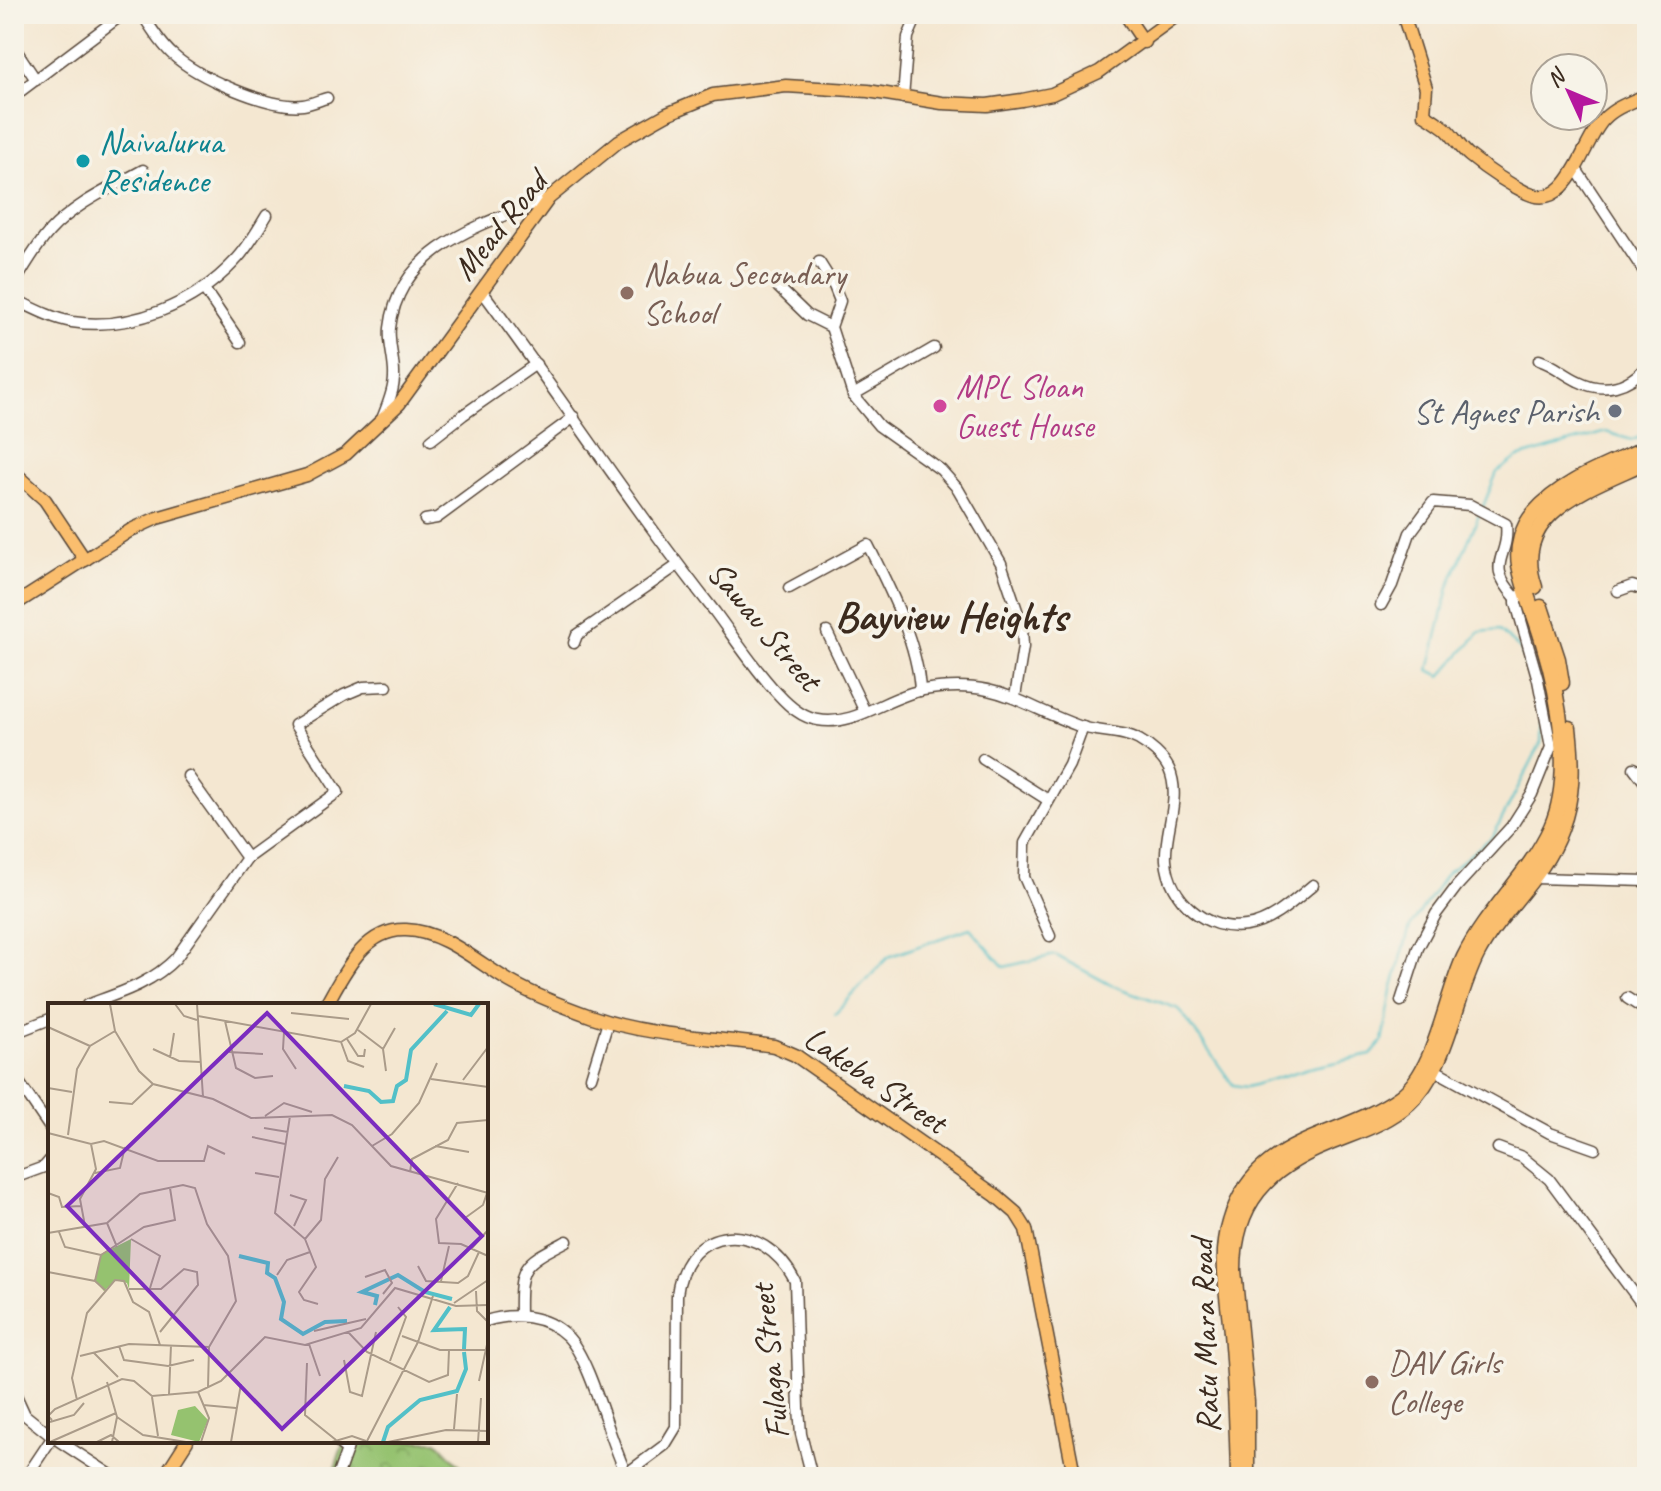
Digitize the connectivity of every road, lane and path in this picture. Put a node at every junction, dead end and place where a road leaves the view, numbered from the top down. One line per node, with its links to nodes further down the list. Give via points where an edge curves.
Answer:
1 (123, 14): 11 (street)
2 (142, 14): 14 (street, via 171,53 226,87 277,103 302,105)
3 (918, 14): 15 (street, via 908,37)
4 (1125, 14): 9 (main road)
5 (1179, 14): 9 (main road, Mead Road)
6 (1403, 14): 16 (main road, via 1426,88 1424,114 1471,156 1528,193 1540,197 1564,186)
7 (1645, 14): 8 (street)
8 (1647, 21)
9 (1144, 42): 15 (main road, Mead Road, via 1052,94 987,105)
10 (14, 47): 11 (street)
11 (36, 80): 13 (street)
12 (1647, 95): 16 (main road, via 1603,119)
13 (14, 96)
14 (327, 98)
15 (903, 98): 18 (main road, Mead Road, via 805,86 713,95 619,141)
16 (1576, 169): 21 (street)
17 (143, 170): 22 (street, via 90,199 51,230)
18 (549, 198): 25 (main road, Mead Road); 35 (street, via 445,242 413,270 392,315 395,375)
19 (267, 215): 24 (street, via 236,260)
20 (819, 262): 27 (street, via 840,301)
21 (1647, 276)
22 (14, 284)
23 (778, 287): 27 (street, via 807,315)
24 (204, 289): 26 (street, via 141,318 97,323 47,315); 28 (street)
25 (482, 291): 31 (street, Sawau Street); 35 (main road, Mead Road)
26 (14, 299)
27 (831, 327): 33 (street)
28 (240, 342)
29 (934, 348): 33 (street)
30 (1539, 360): 32 (street, via 1576,381 1605,388 1625,384)
31 (536, 364): 34 (street, Sawau Street); 36 (street)
32 (1647, 366)
33 (853, 395): 53 (street, via 879,426 941,470 990,540 1022,625)
34 (574, 417): 40 (street, via 437,518); 42 (street, Sawau Street)
35 (382, 421): 41 (main road, Mead Road, via 346,454 307,475 157,518)
36 (431, 440)
37 (1647, 447): 46 (highway, Ratu Mara Road, via 1568,485 1533,513 1519,550)
38 (1647, 461): 62 (highway, Ratu Mara Road, via 1564,502 1537,529 1530,551 1532,578 1558,659 1573,769 1568,811)
39 (14, 472): 41 (main road, via 45,500)
40 (425, 520)
41 (85, 560): 47 (main road, Mead Road)
42 (678, 565): 50 (street, via 577,635); 54 (street, Sawau Street, via 790,706 817,720 837,721)
43 (789, 588): 52 (street, via 868,545 900,615)
44 (1618, 591): 45 (street, via 1632,586)
45 (1647, 591)
46 (1521, 595): 48 (street, via 1498,572 1506,524 1482,510 1433,502 1410,533); 69 (street, via 1551,747 1532,794 1511,827 1436,914 1418,948); 101 (highway, Ratu Mara Road, via 1548,659 1562,745 1562,778 1551,826 1469,947 1411,1087 1384,1106 1275,1156 1256,1174 1233,1211 1225,1278)
47 (14, 605)
48 (1381, 605)
49 (827, 632): 54 (street)
50 (574, 643)
51 (387, 686): 61 (street, via 363,687 295,725 338,792)
52 (920, 691): 53 (street, Sawau Street, via 974,685); 54 (street, Sawau Street)
53 (1015, 697): 55 (street, Sawau Street)
54 (865, 712)
55 (1083, 727): 60 (street); 66 (street, Sawau Street, via 1135,737 1169,770 1173,806 1166,861 1176,891 1197,915 1246,926 1269,917)
56 (983, 759): 60 (street)
57 (1634, 768): 59 (street)
58 (188, 776): 61 (street)
59 (1647, 785)
60 (1048, 800): 67 (street, via 1025,843 1023,860 1024,877)
61 (247, 858): 70 (street, via 166,969 150,981)
62 (1545, 862): 63 (highway, Ratu Mara Road); 64 (street)
63 (1534, 878): 64 (street); 76 (highway, Ratu Mara Road, via 1478,952)
64 (1557, 878): 65 (street)
65 (1647, 881)
66 (1313, 885)
67 (1050, 936)
68 (1627, 998): 72 (street)
69 (1401, 1001)
70 (92, 1003)
71 (327, 1003): 74 (main road, Lakeba Street, via 360,950 388,933 405,930 445,942 510,982)
72 (1647, 1011)
73 (48, 1020): 75 (street)
74 (608, 1022): 78 (street); 94 (main road, Lakeba Street, via 774,1046 795,1055 1016,1213 1026,1229)
75 (14, 1033)
76 (1433, 1069): 81 (street, via 1550,1133); 102 (highway, Ratu Mara Road, via 1422,1090 1395,1114 1282,1167 1242,1216 1234,1262 1247,1402)
77 (14, 1075): 79 (street)
78 (591, 1077)
79 (48, 1125)
80 (1498, 1148): 85 (street, via 1522,1157 1549,1179)
81 (1595, 1149)
82 (48, 1162): 83 (street)
83 (14, 1178)
84 (567, 1241): 86 (street, via 526,1266 520,1280)
85 (1647, 1311)
86 (520, 1315): 87 (street); 95 (street, via 557,1328 578,1351)
87 (488, 1321)
88 (14, 1391): 89 (street, via 25,1415)
89 (48, 1433)
90 (49, 1443): 96 (street)
91 (62, 1443): 97 (street)
92 (186, 1443): 98 (main road)
93 (349, 1445): 99 (street)
94 (1073, 1474)
95 (624, 1475): 100 (street, Fulaga Street, via 665,1445 676,1427 679,1274 700,1249 739,1235 771,1249 795,1281 801,1434)
96 (26, 1477)
97 (114, 1477)
98 (164, 1477)
99 (337, 1477)
100 (812, 1477)
101 (1238, 1477)
102 (1247, 1477)

